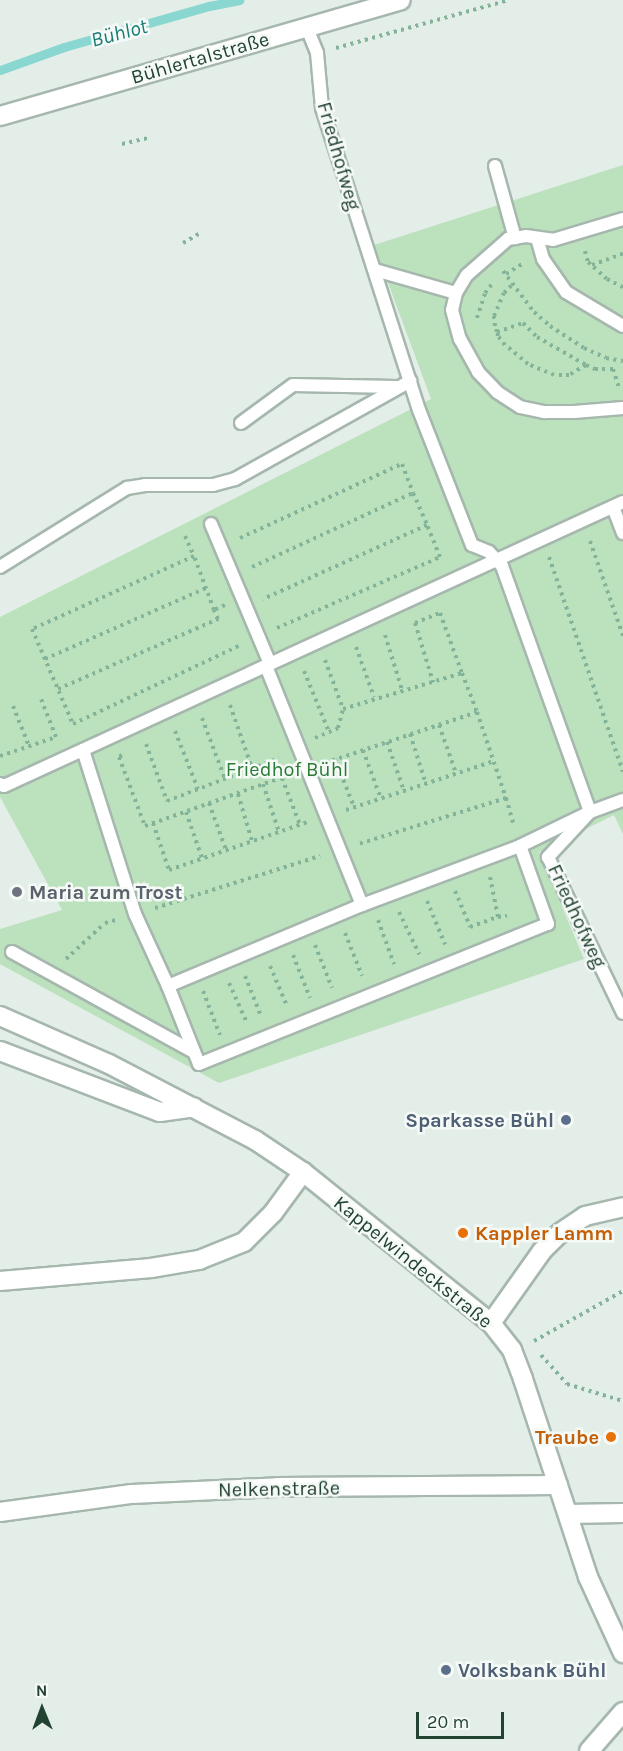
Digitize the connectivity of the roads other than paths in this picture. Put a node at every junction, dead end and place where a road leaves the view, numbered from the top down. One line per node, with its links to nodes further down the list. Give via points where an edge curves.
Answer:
1 (401, 0): 2 (street, Bühlertalstraße)
2 (307, 28): 3 (street, Bühlertalstraße); 8 (lane, Friedhofweg, via 317,53 322,108)
3 (0, 116)
4 (495, 166): 6 (lane)
5 (623, 219): 7 (lane, via 553,240)
6 (515, 238): 7 (lane); 9 (lane, via 508,239 467,274)
7 (537, 238): 10 (lane, via 543,259 566,292)
8 (375, 270): 9 (lane); 11 (lane, Friedhofweg)
9 (456, 293): 13 (lane, via 452,309 460,339 478,372 497,392 520,406 544,411)
10 (623, 326)
11 (410, 381): 12 (lane); 18 (lane, Friedhofweg, via 472,545)
12 (397, 387): 14 (lane, via 293,385); 19 (lane, via 235,479 213,485 127,488)
13 (623, 408)
14 (241, 423)
15 (618, 504): 17 (lane); 18 (lane)
16 (211, 524): 20 (lane)
17 (623, 533)
18 (497, 560): 20 (lane); 24 (lane, via 516,602)
19 (0, 567)
20 (268, 665): 21 (lane); 26 (lane, via 298,745 303,771)
21 (83, 750): 22 (lane, via 4,786); 28 (lane, via 135,914)
22 (0, 784)
23 (623, 800): 24 (lane)
24 (590, 812): 25 (lane); 29 (lane, Friedhofweg, via 549,857)
25 (520, 846): 26 (lane); 32 (lane, via 548,924 200,1064)
26 (362, 905): 28 (lane)
27 (12, 952): 32 (lane)
28 (168, 986): 32 (lane)
29 (623, 1013)
30 (0, 1016): 33 (street, Kappelwindeckstraße, via 110,1064)
31 (0, 1051): 33 (street, via 160,1112)
32 (194, 1052)
33 (194, 1107): 34 (street, Kappelwindeckstraße)
34 (303, 1172): 36 (street, via 273,1213 244,1242 199,1260); 37 (street, Kappelwindeckstraße)
35 (623, 1207): 37 (street, via 585,1216 560,1233 542,1251)
36 (0, 1281)
37 (491, 1323): 38 (street, Kappelwindeckstraße, via 512,1350)
38 (558, 1485): 39 (street, Nelkenstraße, via 278,1487 132,1494); 41 (street, Kappelwindeckstraße)
39 (0, 1512)
40 (623, 1513): 41 (street)
41 (568, 1514): 42 (street, Kappelwindeckstraße, via 588,1577)
42 (623, 1653)
43 (623, 1712): 44 (street)
44 (589, 1751)

